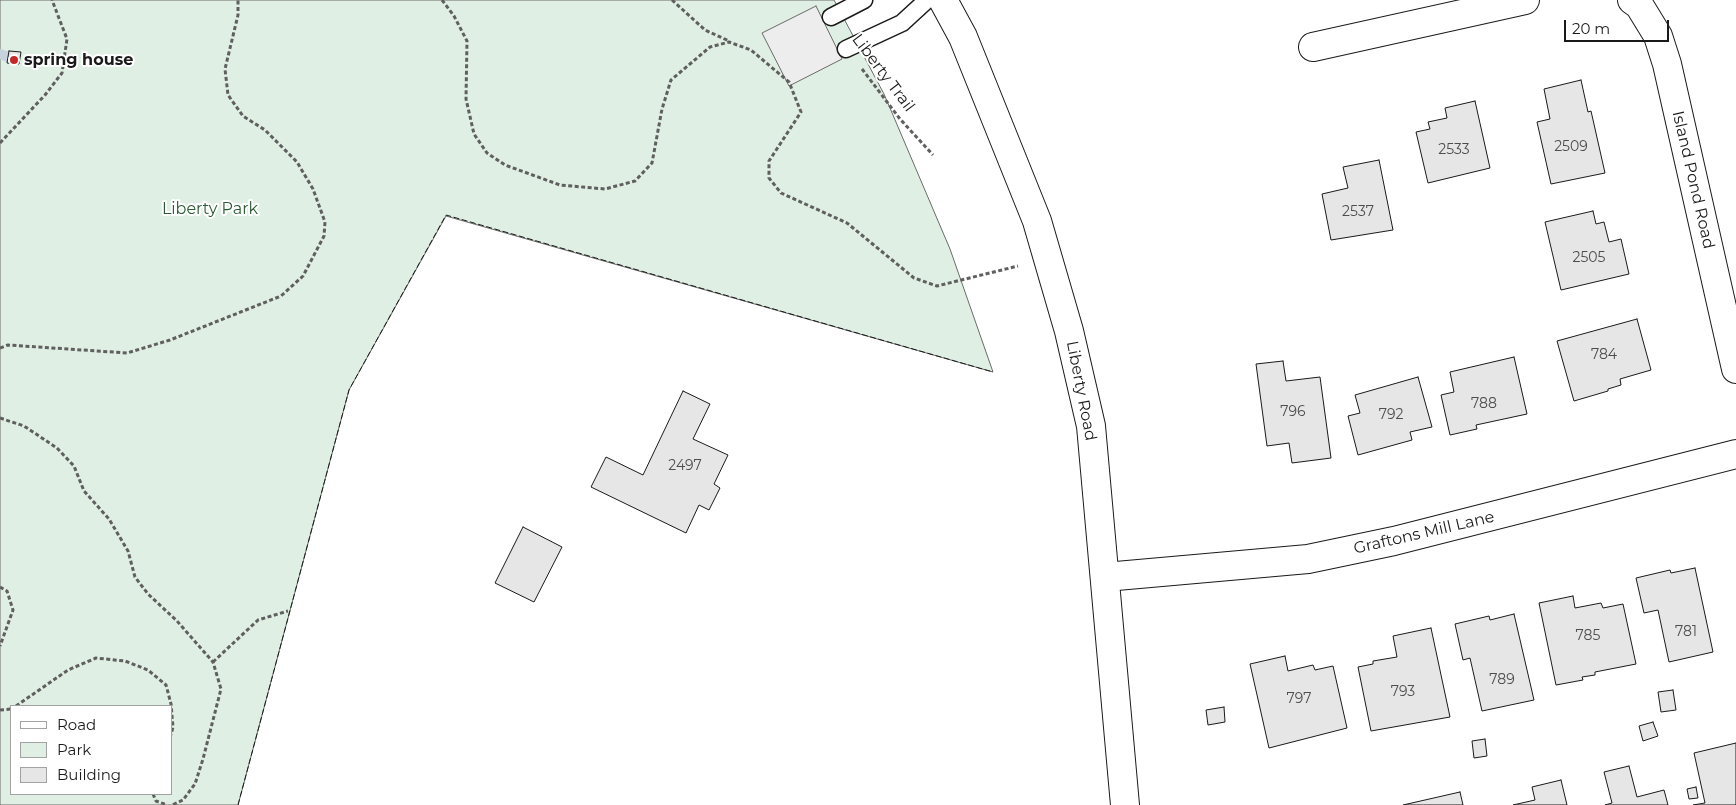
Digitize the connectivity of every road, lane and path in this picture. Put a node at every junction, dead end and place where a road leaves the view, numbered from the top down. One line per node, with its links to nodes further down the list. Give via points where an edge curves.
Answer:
1 (52, 0): 14 (path, via 67,39 62,73)
2 (238, 0): 17 (path, via 238,15 225,69 228,95 243,116 265,130 297,162 314,189 325,222 324,236 303,276 281,296 170,340 127,353 8,345)
3 (442, 0): 11 (path, via 467,41 466,99 474,134 487,153 505,165 560,185 605,189 635,181 652,163 671,80 710,47)
4 (672, 0): 11 (path, via 705,30)
5 (864, 0): 10 (lane)
6 (927, 0): 13 (lane, via 902,24)
7 (944, 0): 16 (street, Liberty Road, via 1002,133 1037,221)
8 (1525, 0): 12 (street)
9 (1632, 0): 18 (street, Island Pond Road, via 1639,5 1658,36 1667,64)
10 (832, 17)
11 (730, 42): 16 (path, via 751,50 789,82 801,112 768,161 769,178 781,193 847,223 914,278 937,286)
12 (1313, 47)
13 (846, 50): 15 (path, Liberty Trail)
14 (0, 143)
15 (933, 155)
16 (1048, 259): 21 (street, Liberty Road, via 1091,426)
17 (0, 348)
18 (1736, 369)
19 (0, 418): 25 (path, via 24,426 58,448 74,466 84,491 109,520 128,551 135,577)
20 (1736, 454): 21 (street, Graftons Mill Lane, via 1394,541 1308,559)
21 (1105, 577): 33 (street, Liberty Road)
22 (0, 587): 24 (path, via 7,591 13,610)
23 (288, 611): 25 (path, via 258,620)
24 (0, 646)
25 (213, 662): 32 (path, via 221,689 206,750 195,784 183,800)
26 (17, 705): 27 (path, via 68,670 96,658 125,661 148,670 166,685)
27 (171, 705)
28 (172, 716): 29 (path)
29 (172, 731)
30 (153, 795): 31 (path, via 156,802)
31 (167, 805)
32 (172, 805)
33 (1125, 805)

